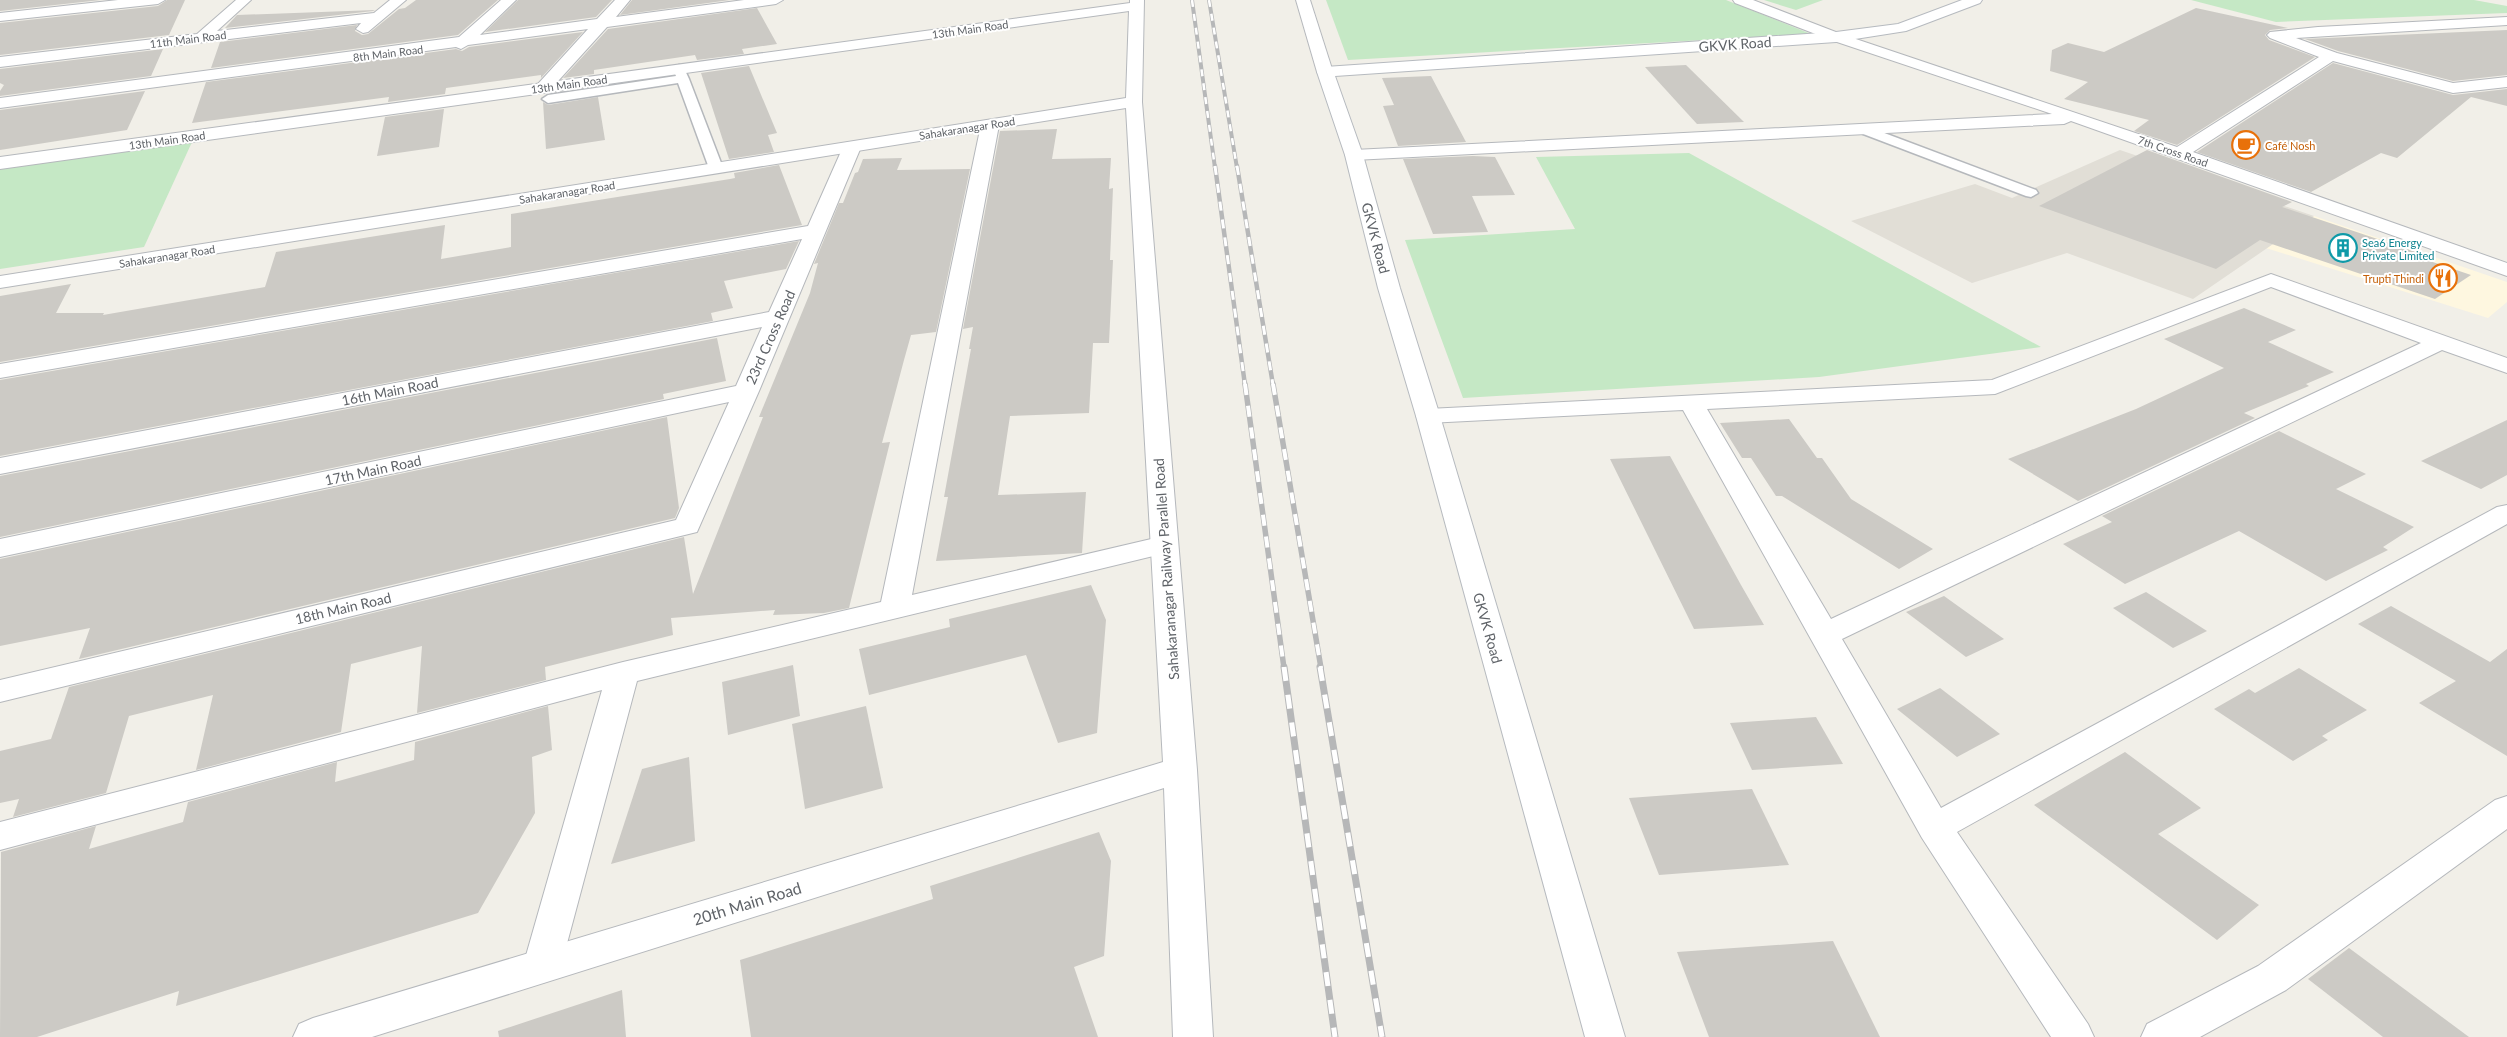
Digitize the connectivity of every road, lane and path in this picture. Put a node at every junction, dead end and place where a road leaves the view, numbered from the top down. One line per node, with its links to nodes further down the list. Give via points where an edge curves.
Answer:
1 (158, 0): 11 (street)
2 (244, 0): 15 (street)
3 (399, 0): 12 (street)
4 (509, 0): 17 (street)
5 (623, 0): 14 (street)
6 (776, 0): 14 (street, 8th Main Road)
7 (1303, 0): 21 (street)
8 (1740, 0): 16 (street, 7th Cross Road)
9 (1975, 0): 16 (street, GKVK Road, via 1901,28)
10 (1137, 3): 22 (street, 13th Main Road); 25 (street, Sahakaranagar Railway Parallel Road)
11 (0, 17)
12 (376, 17): 15 (street, 11th Main Road); 19 (street)
13 (2507, 21): 18 (street, via 2275,36)
14 (602, 24): 17 (street, 8th Main Road); 24 (street)
15 (202, 37): 20 (street, 11th Main Road)
16 (1836, 37): 21 (street, GKVK Road); 27 (street, 7th Cross Road)
17 (461, 44): 19 (street, 8th Main Road)
18 (2331, 56): 23 (street, via 2453,88); 31 (street)
19 (328, 61): 26 (street, 8th Main Road)
20 (0, 62)
21 (1325, 72): 32 (street, GKVK Road)
22 (681, 74): 24 (street, 13th Main Road); 34 (lane)
23 (2507, 82)
24 (546, 94): 33 (street, 13th Main Road)
25 (1134, 102): 28 (street, Sahakaranagar Road); 49 (street, Sahakaranagar Railway Parallel Road)
26 (0, 103)
27 (2079, 118): 29 (street); 31 (street, 7th Cross Road)
28 (990, 124): 30 (street, Sahakaranagar Road); 51 (street)
29 (1863, 129): 32 (street); 35 (lane)
30 (852, 147): 34 (street, Sahakaranagar Road); 36 (street, 23rd Cross Road)
31 (2180, 153): 37 (street, 7th Cross Road)
32 (1354, 155): 45 (street, GKVK Road, via 1389,288)
33 (0, 163)
34 (716, 168): 38 (street, Sahakaranagar Road)
35 (2031, 193)
36 (817, 230): 39 (street, 23rd Cross Road); 42 (street)
37 (2507, 270)
38 (0, 282)
39 (779, 317): 43 (street, 23rd Cross Road); 46 (street, 16th Main Road)
40 (2441, 342): 41 (street); 44 (street, via 2271,280 1996,387); 52 (street)
41 (2507, 366)
42 (0, 371)
43 (747, 391): 48 (street, 23rd Cross Road); 50 (street, 17th Main Road)
44 (1691, 403): 45 (street); 52 (street)
45 (1428, 416): 62 (street, GKVK Road)
46 (0, 466)
47 (2507, 513): 57 (street)
48 (687, 526): 54 (street, 18th Main Road)
49 (1164, 545): 51 (street); 55 (street, Sahakaranagar Railway Parallel Road)
50 (0, 548)
51 (894, 608): 53 (street)
52 (1824, 635): 57 (street)
53 (623, 673): 58 (street); 59 (street)
54 (0, 691)
55 (1180, 770): 59 (street, 20th Main Road); 61 (street, Sahakaranagar Railway Parallel Road)
56 (2507, 810): 64 (street, via 2272,978)
57 (1935, 828): 63 (street)
58 (0, 836)
59 (542, 966): 60 (street, 20th Main Road)
60 (314, 1037)
61 (1193, 1037)
62 (1605, 1037)
63 (2074, 1037)
64 (2161, 1037)

